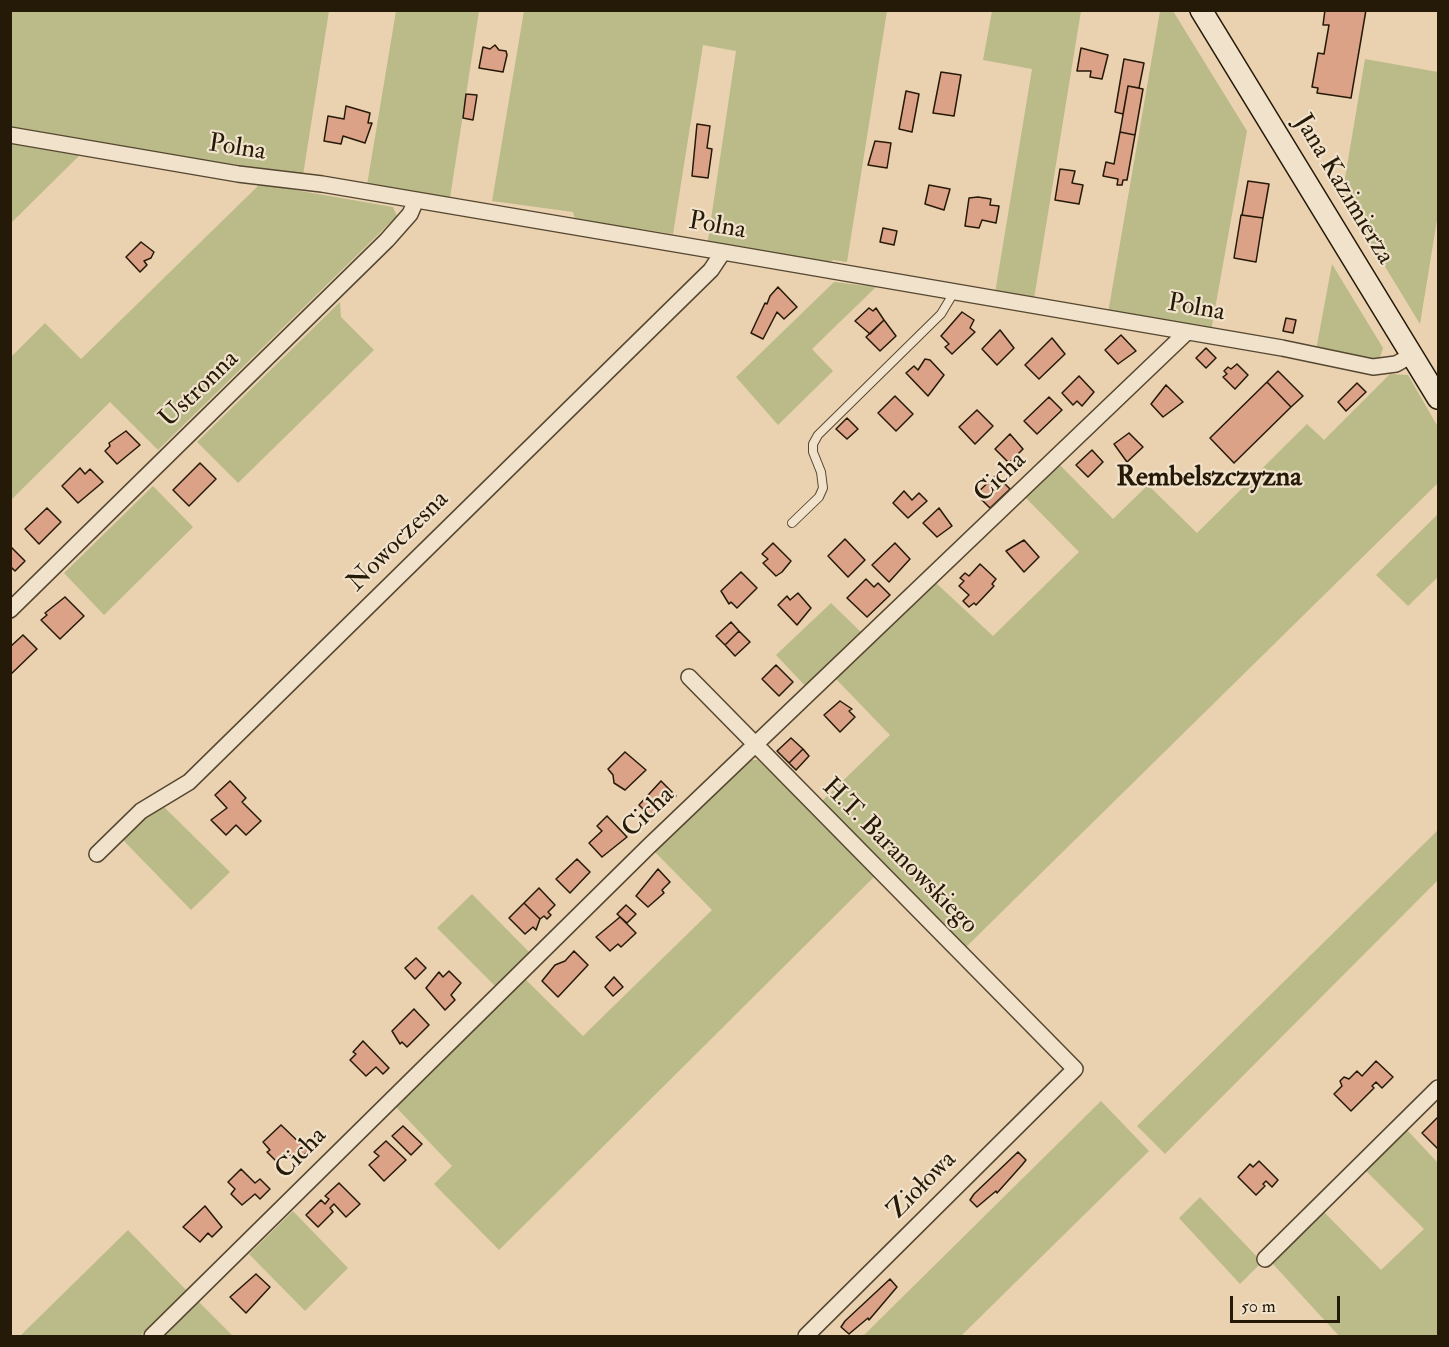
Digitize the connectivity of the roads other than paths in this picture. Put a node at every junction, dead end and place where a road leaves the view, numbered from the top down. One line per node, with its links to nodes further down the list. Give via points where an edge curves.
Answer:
1 (1201, 10): 7 (main road, Jana Kazimierza)
2 (10, 135): 3 (street, Polna)
3 (416, 200): 4 (street, Polna); 11 (street, Ustronna, via 410,214 387,240)
4 (723, 252): 5 (street, Polna); 14 (street, Nowoczesna, via 711,270 189,782 141,811)
5 (953, 294): 6 (street, Polna); 10 (lane, via 941,315 818,435 813,452 823,488)
6 (1187, 332): 7 (street, Polna, via 1373,367 1396,364); 13 (street, Cicha)
7 (1412, 355): 8 (main road, Jana Kazimierza)
8 (1433, 380): 9 (main road, Jana Kazimierza)
9 (1438, 398)
10 (792, 523)
11 (10, 610)
12 (689, 677): 13 (street, H.T. Baranowskiego)
13 (755, 745): 15 (street, H.T. Baranowskiego); 18 (street, Cicha)
14 (97, 854)
15 (1075, 1069): 19 (street, Ziołowa)
16 (1438, 1088): 17 (street)
17 (1265, 1259)
18 (152, 1336)
19 (806, 1336)

